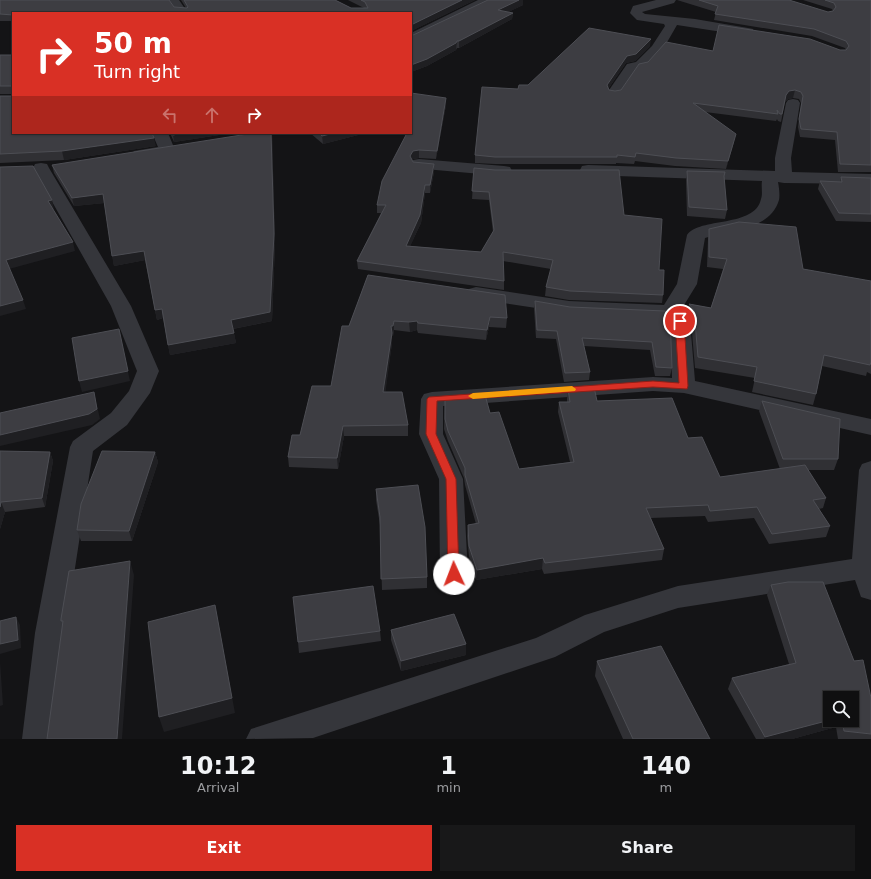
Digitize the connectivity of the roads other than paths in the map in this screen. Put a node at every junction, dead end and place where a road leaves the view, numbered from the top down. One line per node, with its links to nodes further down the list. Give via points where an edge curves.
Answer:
1 (173, 0): 4 (street)
2 (488, 0): 7 (street)
3 (670, 0): 5 (street, via 636,9 636,13 641,16)
4 (181, 12)
5 (670, 21): 6 (street); 8 (street, via 671,26 657,48 641,65 632,68)
6 (763, 34)
7 (412, 38)
8 (614, 93)
9 (793, 103): 16 (street)
10 (161, 134): 11 (street, via 174,149)
11 (123, 157)
12 (419, 164): 14 (street, via 495,171)
13 (42, 168): 25 (street, via 121,306 148,371 138,393 119,419 82,447 50,633)
14 (518, 170)
15 (572, 170): 16 (street)
16 (777, 178): 17 (street); 19 (street, via 762,214 743,223 696,235 687,284)
17 (871, 179)
18 (459, 291): 19 (street, via 569,307)
19 (670, 311): 20 (street, via 680,321)
20 (684, 386): 21 (street); 23 (street, via 653,384 432,399 431,434 451,479)
21 (871, 427)
22 (871, 472): 24 (street, via 866,530)
23 (454, 574)
24 (868, 578): 26 (street, via 678,597 595,623 545,648)
25 (38, 739)
26 (262, 739)

